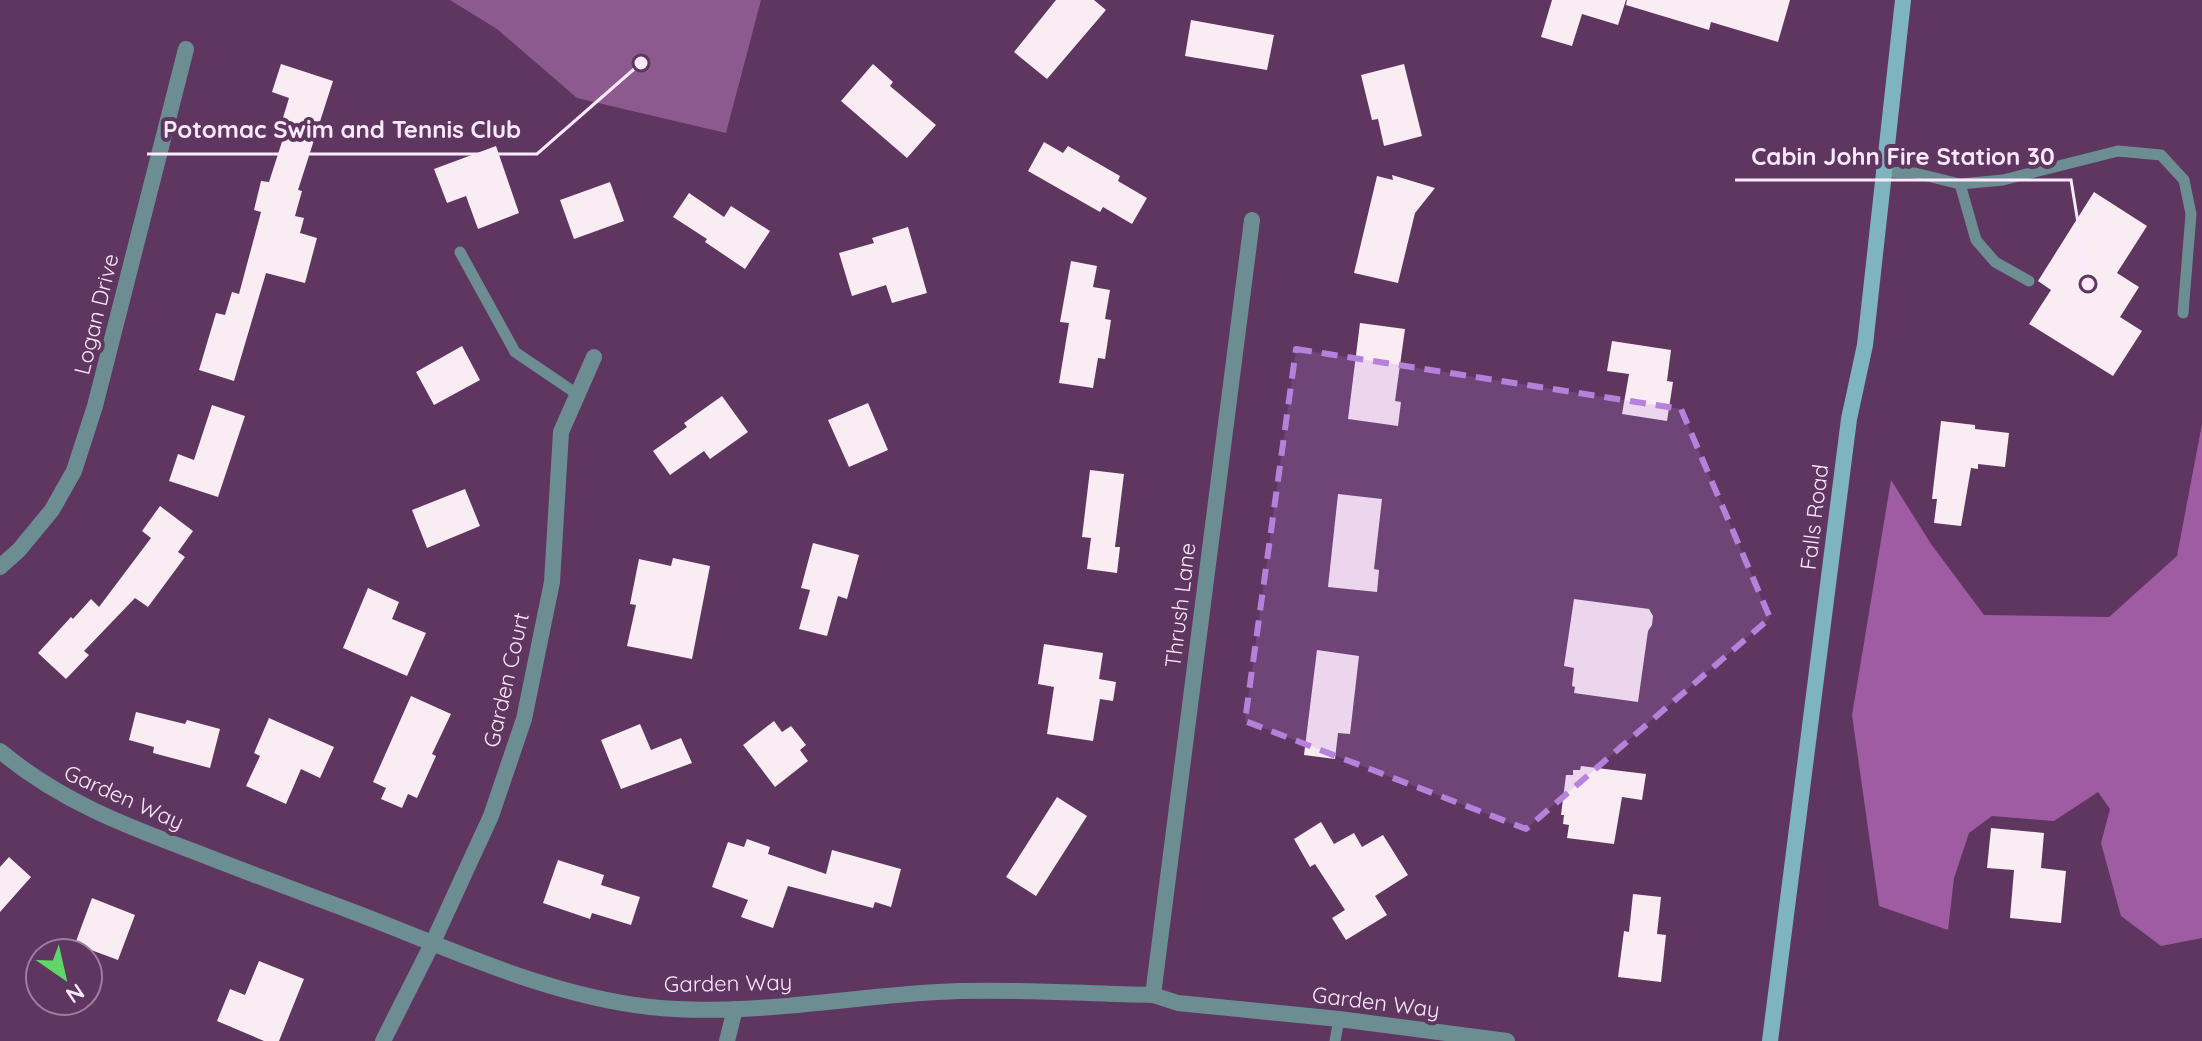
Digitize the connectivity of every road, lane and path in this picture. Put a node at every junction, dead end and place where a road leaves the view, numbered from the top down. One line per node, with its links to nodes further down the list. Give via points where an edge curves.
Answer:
1 (1903, 0): 3 (main road, Falls Road)
2 (186, 49): 11 (street, Logan Drive, via 74,471 52,510)
3 (1884, 172): 4 (lane); 21 (main road, Falls Road)
4 (1960, 184): 7 (lane, via 1976,240 1995,262); 8 (lane, via 2003,180 2118,151 2161,155 2184,180 2191,214)
5 (1252, 220): 14 (street, Thrush Lane)
6 (460, 252): 10 (lane, via 515,352)
7 (2029, 281)
8 (2183, 313)
9 (594, 357): 10 (street, Garden Court)
10 (577, 394): 13 (street, Garden Court, via 561,432 552,582 524,719 491,816)
11 (0, 567)
12 (0, 751): 13 (street, Garden Way, via 68,799 120,824)
13 (433, 942): 15 (street, Garden Way, via 590,998 653,1007); 17 (street, Garden Court)
14 (1153, 995): 15 (street, Garden Way, via 959,991); 16 (street, Garden Way, via 1178,1003)
15 (735, 1009): 18 (street)
16 (1339, 1019): 19 (lane); 20 (street, Garden Way)
17 (383, 1041)
18 (727, 1041)
19 (1335, 1041)
20 (1507, 1041)
21 (1770, 1041)

